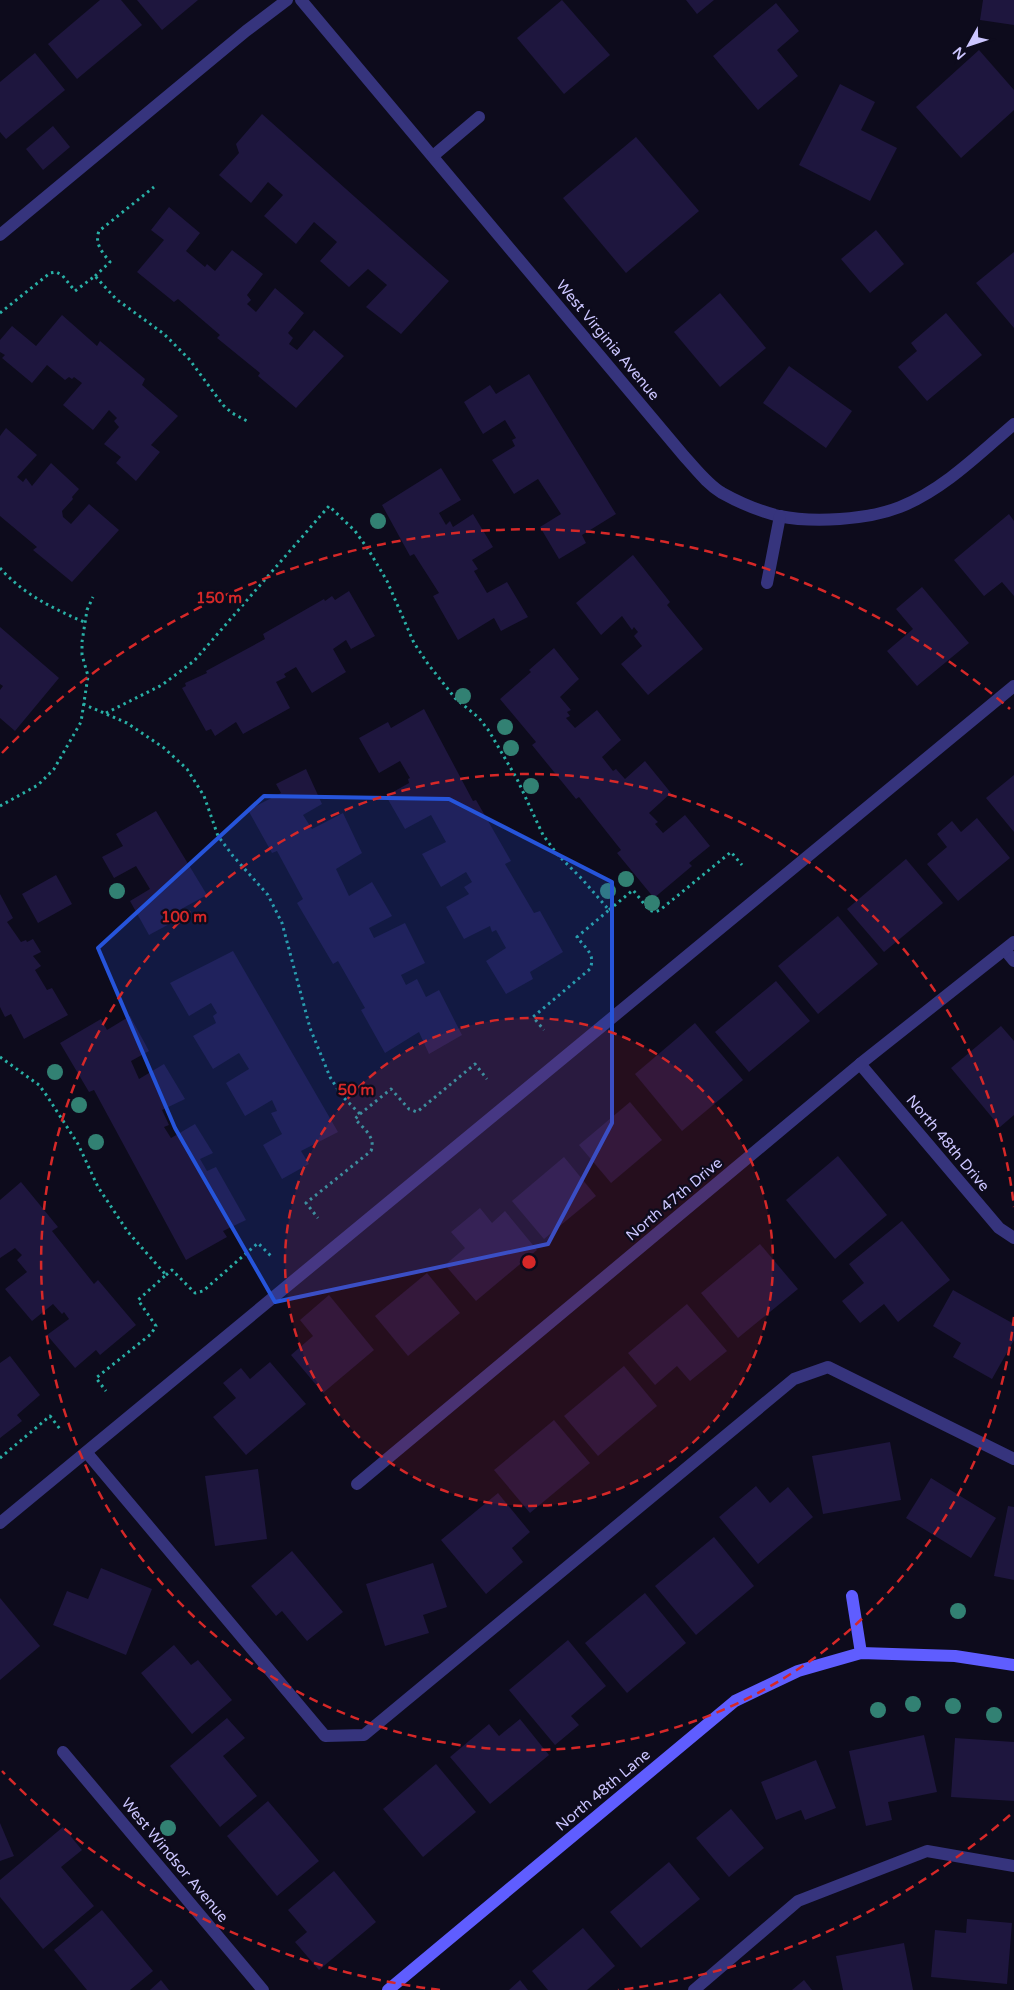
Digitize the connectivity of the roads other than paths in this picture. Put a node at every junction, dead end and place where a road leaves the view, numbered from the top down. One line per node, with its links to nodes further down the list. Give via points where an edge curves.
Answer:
1 (287, 0): 5 (street)
2 (301, 0): 4 (street, West Virginia Avenue)
3 (479, 117): 4 (street)
4 (434, 156): 7 (street, West Virginia Avenue, via 707,481 750,507)
5 (0, 235)
6 (1014, 424): 7 (street, West Virginia Avenue, via 938,486 900,507 846,518)
7 (780, 516): 8 (street)
8 (767, 583)
9 (1014, 686): 14 (street)
10 (1009, 946): 11 (street); 12 (street, North 47th Drive)
11 (1014, 961)
12 (860, 1064): 13 (street, North 48th Drive, via 999,1228); 16 (street, North 47th Drive)
13 (1014, 1238)
14 (87, 1452): 15 (street, via 325,1736 364,1734 794,1379 828,1367); 17 (street)
15 (1014, 1459)
16 (357, 1484)
17 (0, 1523)
18 (852, 1596): 19 (street)
19 (861, 1654): 20 (street, North 48th Lane, via 955,1656); 24 (street, North 48th Lane, via 798,1671 735,1701)
20 (1014, 1666)
21 (63, 1752): 23 (street, West Windsor Avenue)
22 (1014, 1866): 25 (street, via 927,1852 798,1901)
23 (263, 1990)
24 (388, 1990)
25 (694, 1990)

